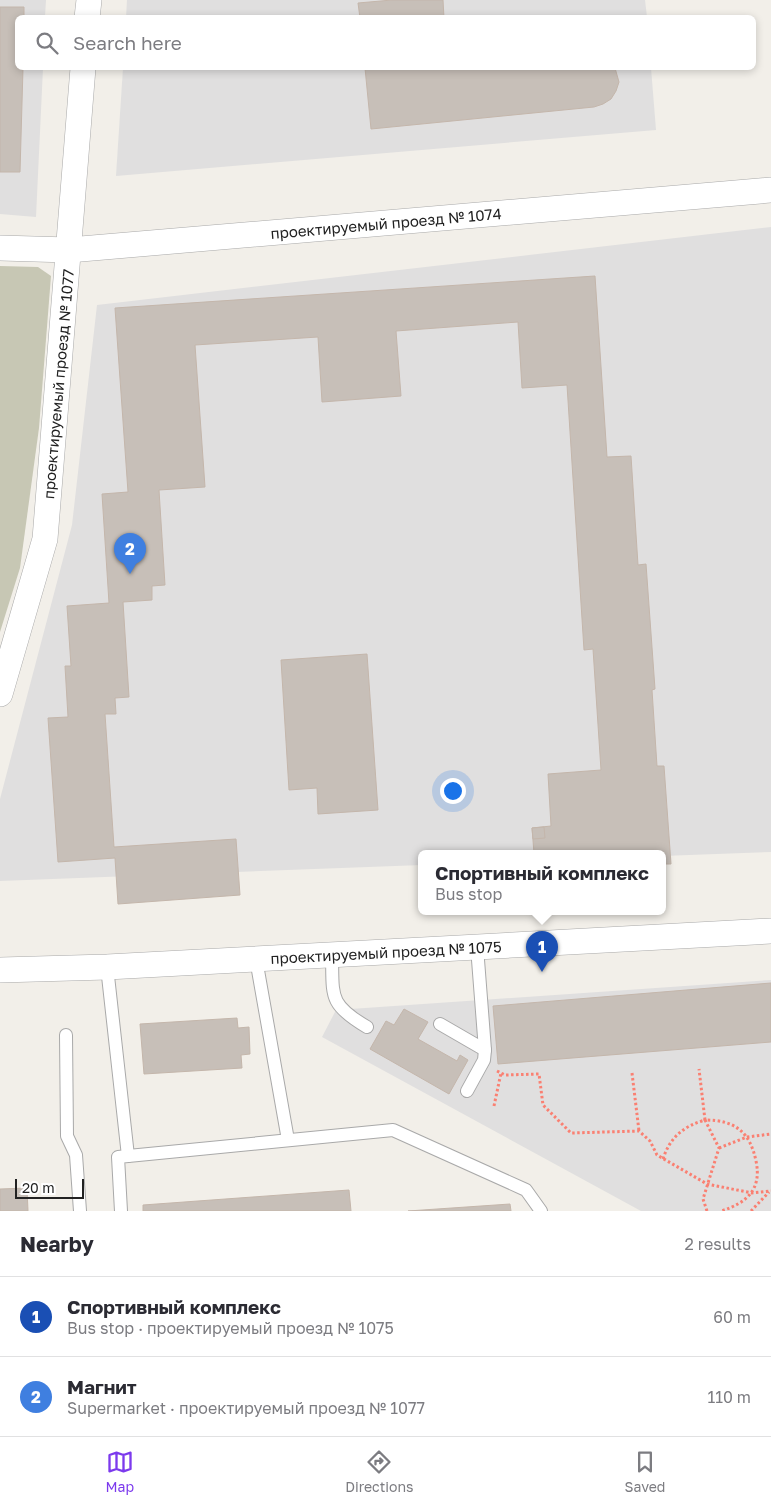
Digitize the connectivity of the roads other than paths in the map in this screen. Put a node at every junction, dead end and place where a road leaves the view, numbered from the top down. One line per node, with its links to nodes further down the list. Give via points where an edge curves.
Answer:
1 (89, 0): 2 (street)
2 (87, 15)
3 (84, 70): 6 (street, проектируемый проезд № 1077)
4 (771, 190): 6 (street, проектируемый проезд № 1074)
5 (0, 248): 6 (street, проектируемый проезд № 1074)
6 (69, 250): 7 (street, проектируемый проезд № 1077, via 45,539)
7 (0, 694)
8 (771, 931): 9 (street, проектируемый проезд № 1075)
9 (477, 947): 10 (street, проектируемый проезд № 1075); 17 (lane)
10 (332, 955): 11 (street, проектируемый проезд № 1075); 15 (lane, via 336,1003 350,1018)
11 (256, 959): 12 (street, проектируемый проезд № 1075); 19 (lane)
12 (107, 967): 13 (street, проектируемый проезд № 1075); 20 (lane)
13 (0, 970)
14 (440, 1024): 17 (lane)
15 (367, 1027)
16 (66, 1035): 21 (lane, via 67,1136 76,1155)
17 (484, 1055): 18 (lane)
18 (467, 1091)
19 (288, 1140): 20 (lane); 23 (lane, via 392,1130 526,1190)
20 (128, 1156): 22 (lane, via 118,1157)
21 (80, 1211)
22 (122, 1211)
23 (541, 1211)

